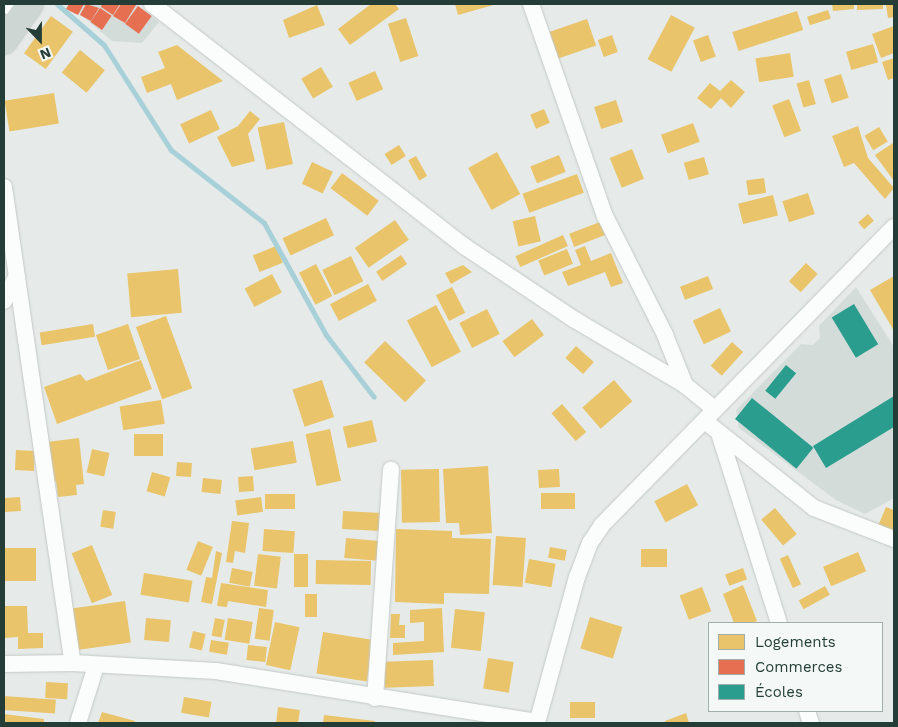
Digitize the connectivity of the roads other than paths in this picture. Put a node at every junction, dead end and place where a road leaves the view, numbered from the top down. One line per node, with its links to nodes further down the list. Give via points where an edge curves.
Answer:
1 (152, 4): 9 (street, via 464,246 575,320)
2 (531, 4): 9 (street, via 605,216 665,336)
3 (19, 8): 4 (main road)
4 (4, 41)
5 (4, 187): 7 (street)
6 (894, 227): 10 (street)
7 (17, 276): 8 (street); 15 (street)
8 (4, 301)
9 (685, 385): 10 (street)
10 (710, 416): 11 (street); 20 (street, via 602,525 590,543 577,577)
11 (720, 436): 13 (street, via 814,508); 14 (street)
12 (391, 470): 18 (street)
13 (894, 539)
14 (779, 622)
15 (73, 663): 16 (street); 17 (street)
16 (4, 664)
17 (96, 666): 18 (street, via 216,671); 19 (street)
18 (375, 698): 20 (street)
19 (78, 723)
20 (537, 723)

